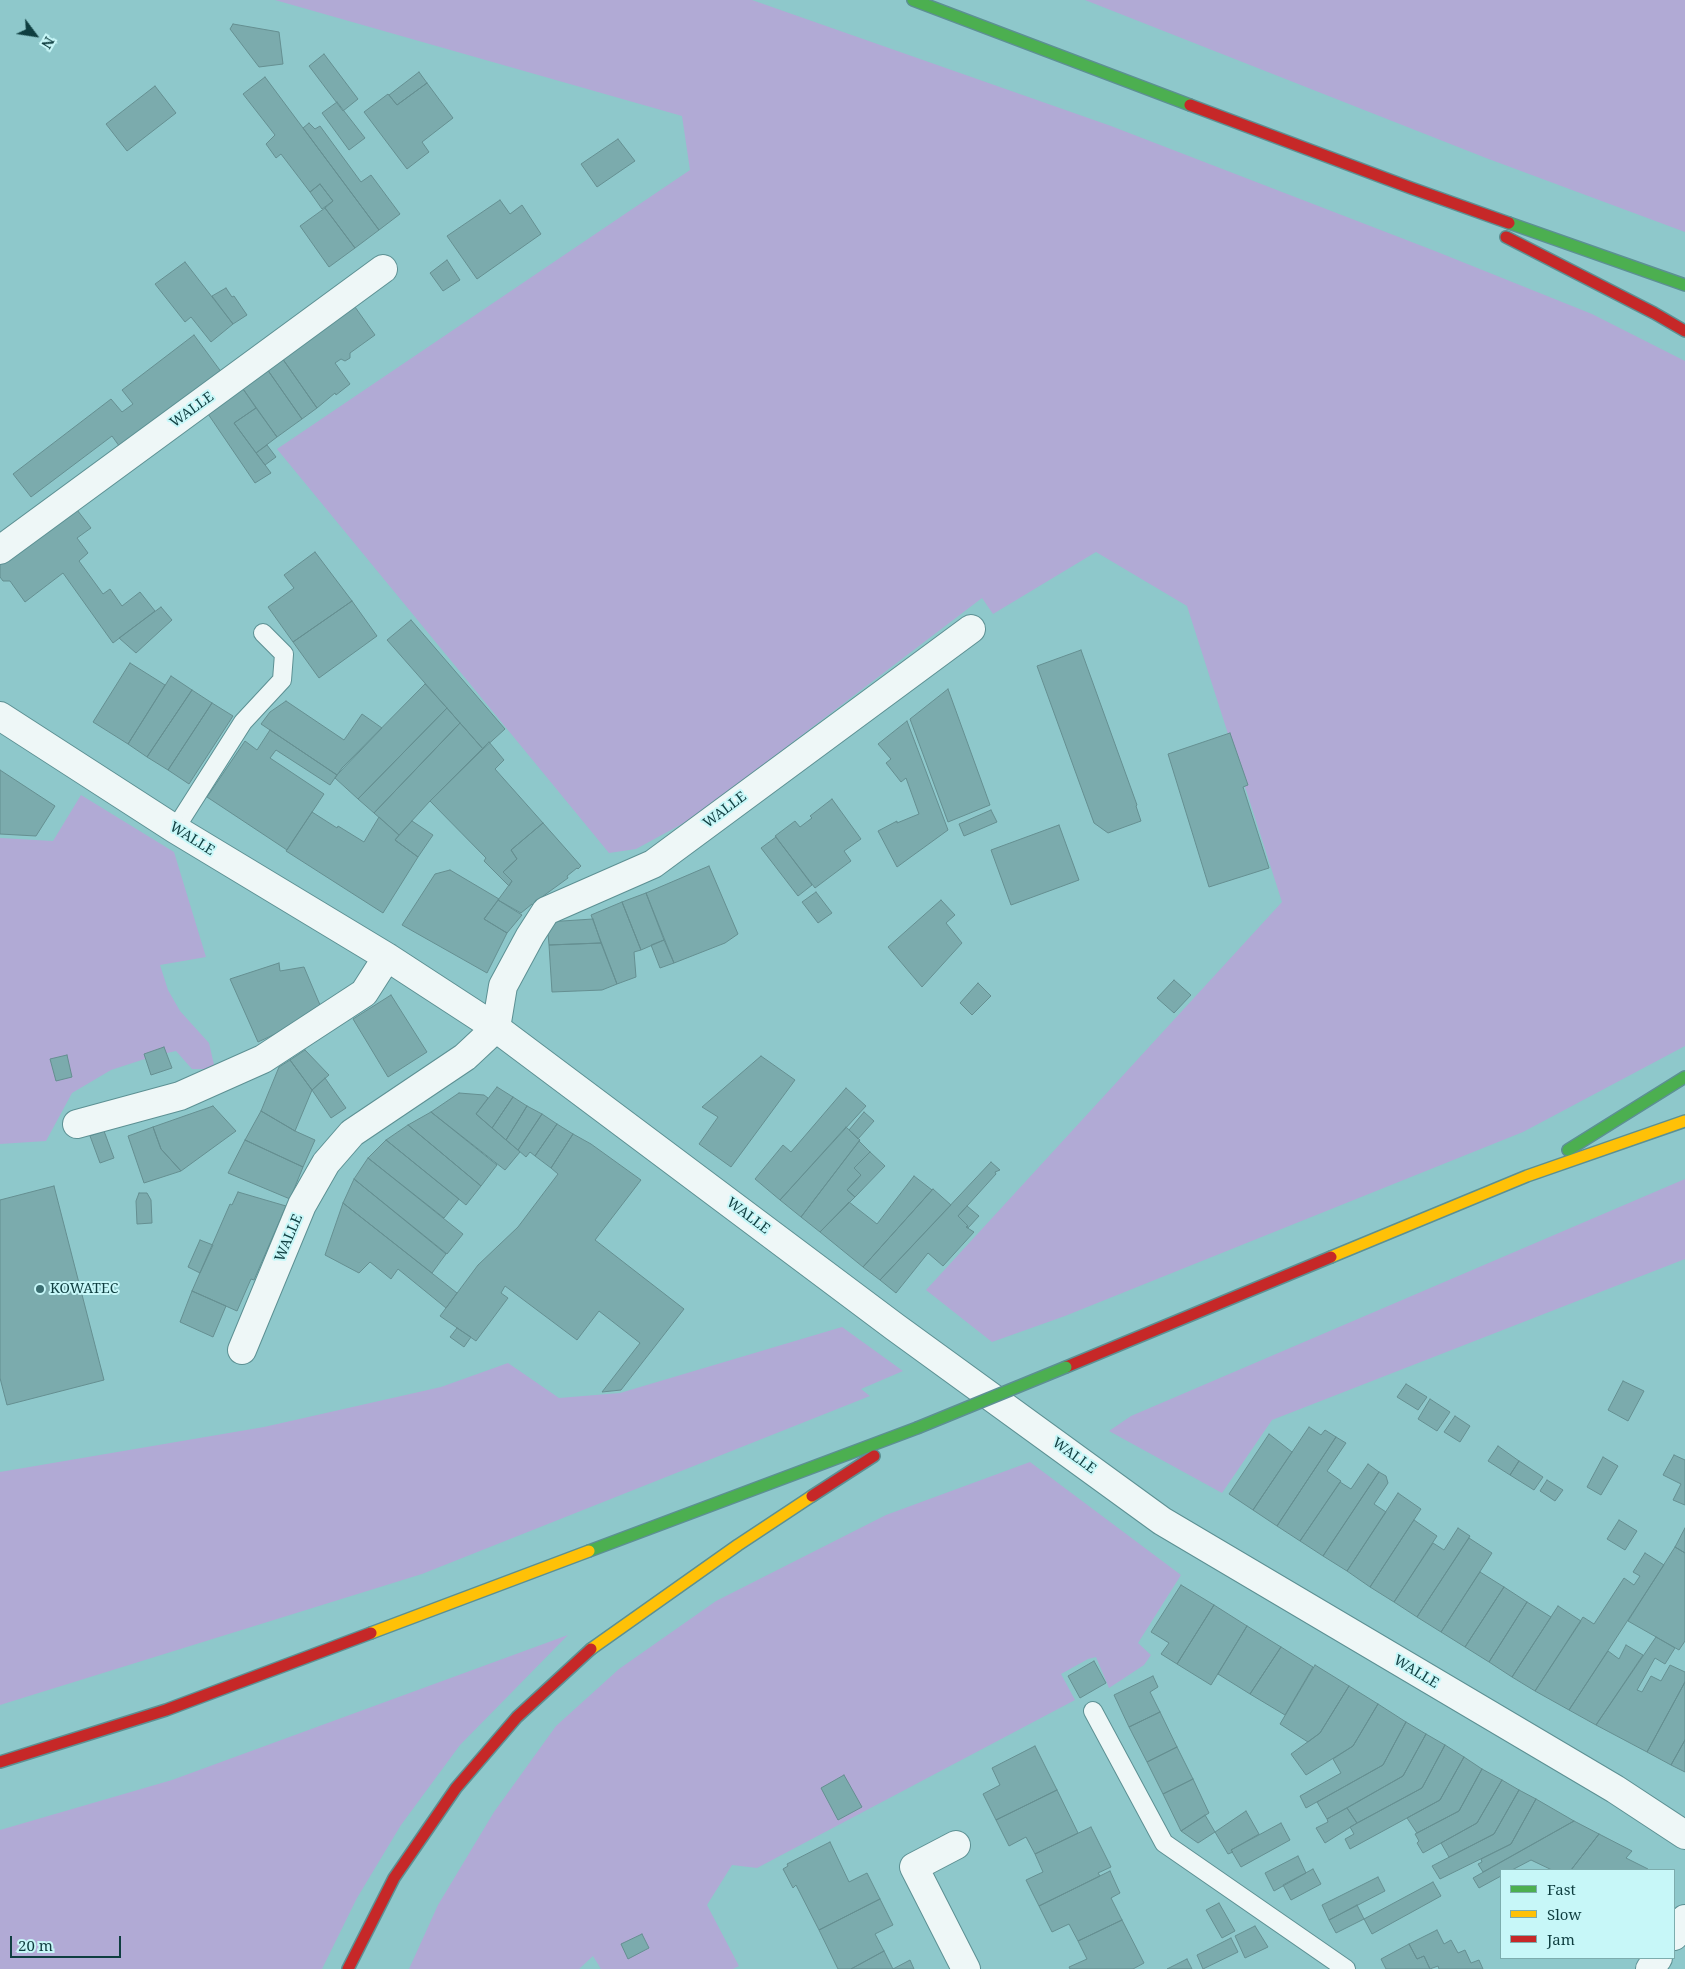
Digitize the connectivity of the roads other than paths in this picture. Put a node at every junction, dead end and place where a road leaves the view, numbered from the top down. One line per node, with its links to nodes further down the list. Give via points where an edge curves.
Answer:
1 (913, 0): 2 (highway)
2 (1411, 188): 4 (highway); 5 (highway)
3 (383, 269): 6 (street, WALLE)
4 (1685, 285)
5 (1685, 331)
6 (0, 550)
7 (971, 629): 12 (street, WALLE, via 653,864 546,911 503,986)
8 (263, 633): 10 (lane, via 284,654 282,680 243,722)
9 (0, 716): 10 (street, WALLE)
10 (175, 829): 11 (street, WALLE)
11 (387, 957): 12 (street, WALLE); 15 (street, via 364,993 262,1059 180,1096)
12 (496, 1028): 17 (street, WALLE, via 465,1057 352,1133 326,1163 302,1205); 21 (street, WALLE, via 895,1327 1162,1521 1615,1789)
13 (1685, 1077): 16 (highway)
14 (1685, 1121): 16 (highway)
15 (77, 1124)
16 (1527, 1176): 18 (highway, bridge)
17 (242, 1350)
18 (917, 1428): 20 (highway, via 166,1710); 25 (highway, via 738,1545 584,1654 517,1717 456,1788 394,1878)
19 (1093, 1710): 27 (lane, via 1164,1843)
20 (0, 1762)
21 (1685, 1835)
22 (956, 1845): 26 (street, via 914,1867)
23 (1685, 1919): 24 (street)
24 (1675, 1934)
25 (348, 1969)
26 (966, 1969)
27 (1346, 1969)

